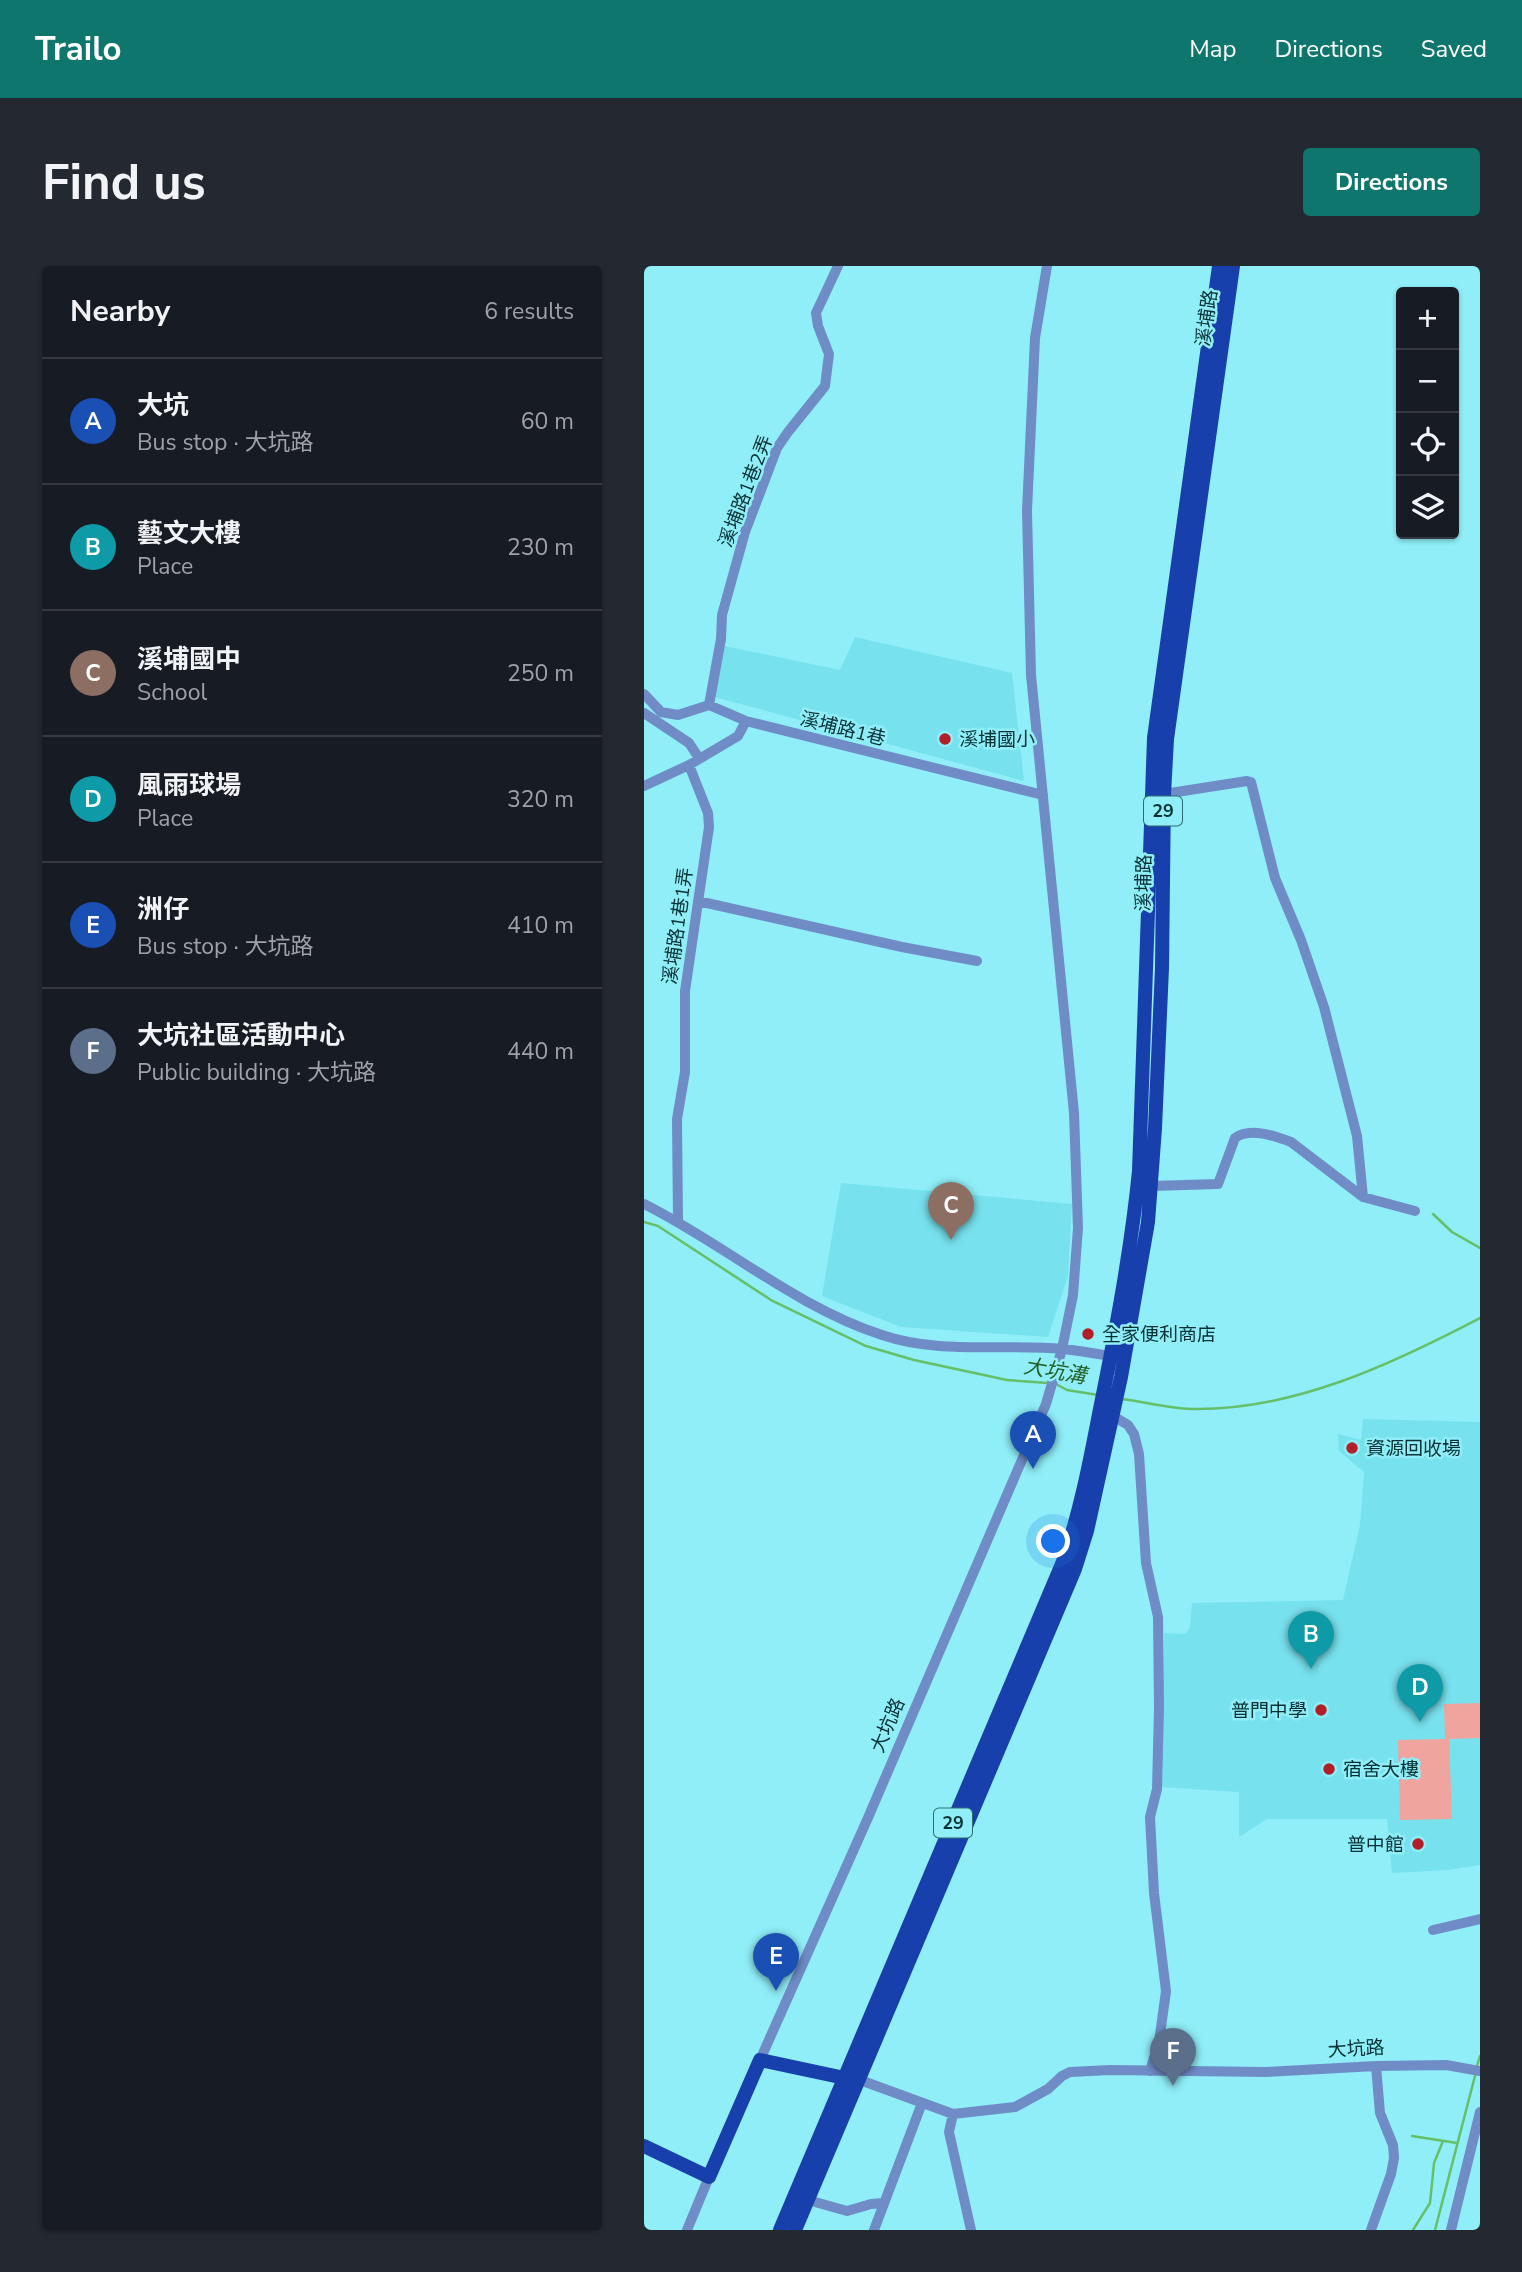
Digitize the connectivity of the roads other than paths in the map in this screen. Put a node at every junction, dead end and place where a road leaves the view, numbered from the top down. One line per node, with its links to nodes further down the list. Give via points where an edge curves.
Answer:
1 (838, 266): 6 (street, 溪埔路1巷2弄, via 816,313 829,354 825,386 778,448 745,532 722,615)
2 (1046, 266): 12 (street, via 1035,338 1027,511 1031,675)
3 (1219, 266): 21 (main road, 溪埔路 / 29, via 1154,738 1139,1171)
4 (1233, 266): 11 (main road, 溪埔路 / 29, via 1167,739)
5 (644, 694): 6 (street, via 661,712 678,715)
6 (709, 705): 8 (street, 溪埔路1巷)
7 (644, 713): 9 (street, 溪埔路1巷1弄, via 689,743)
8 (746, 721): 9 (street, via 738,736); 12 (street, 溪埔路1巷)
9 (694, 761): 10 (street); 13 (street, 溪埔路1巷1弄, via 709,827)
10 (644, 786)
11 (1164, 794): 15 (main road, 溪埔路 / 29, via 1162,968); 16 (street, via 1251,782 1275,878 1324,1007 1357,1136)
12 (1043, 795): 20 (street, via 1078,1180 1073,1295)
13 (698, 901): 14 (street); 19 (street, 溪埔路1巷1弄, via 685,991 685,1072 677,1119)
14 (977, 961)
15 (1151, 1186): 16 (street, via 1218,1184 1235,1138 1254,1133 1292,1142); 21 (main road, 溪埔路 / 29, via 1148,1222)
16 (1363, 1197): 18 (street)
17 (644, 1204): 19 (street)
18 (1415, 1210)
19 (678, 1221): 20 (street, via 761,1275 883,1335 932,1346)
20 (1062, 1349): 21 (street); 25 (street, 大坑路, via 1046,1404)
21 (1118, 1358): 22 (main road, 溪埔路 / 29)
22 (1106, 1414): 27 (street, via 1128,1425 1134,1434 1146,1563 1158,1618 1157,1789 1150,1817 1166,1991); 29 (main road, 29, via 1062,1564)
23 (1480, 1919): 24 (street)
24 (1433, 1930)
25 (760, 2060): 29 (main road, 大坑路); 34 (main road, 大坑路)
26 (1376, 2066): 27 (street, 大坑路, via 1266,2072); 28 (street, 大坑路, via 1447,2065); 42 (street, via 1380,2113 1394,2158)
27 (1150, 2071): 32 (street, 大坑路, via 1070,2073 1015,2107)
28 (1480, 2071)
29 (852, 2079): 30 (street, 大坑路); 35 (main road, 29); 38 (main road, 29)
30 (922, 2103): 32 (street, 大坑路); 36 (street)
31 (1480, 2112): 43 (street)
32 (953, 2114): 41 (street, via 948,2132)
33 (644, 2146): 34 (main road)
34 (709, 2177): 37 (street, 大坑路)
35 (807, 2200): 36 (street, via 847,2211); 39 (main road, 29)
36 (883, 2203): 40 (street)
37 (687, 2230)
38 (780, 2230)
39 (795, 2230)
40 (874, 2230)
41 (971, 2230)
42 (1371, 2230)
43 (1451, 2230)

